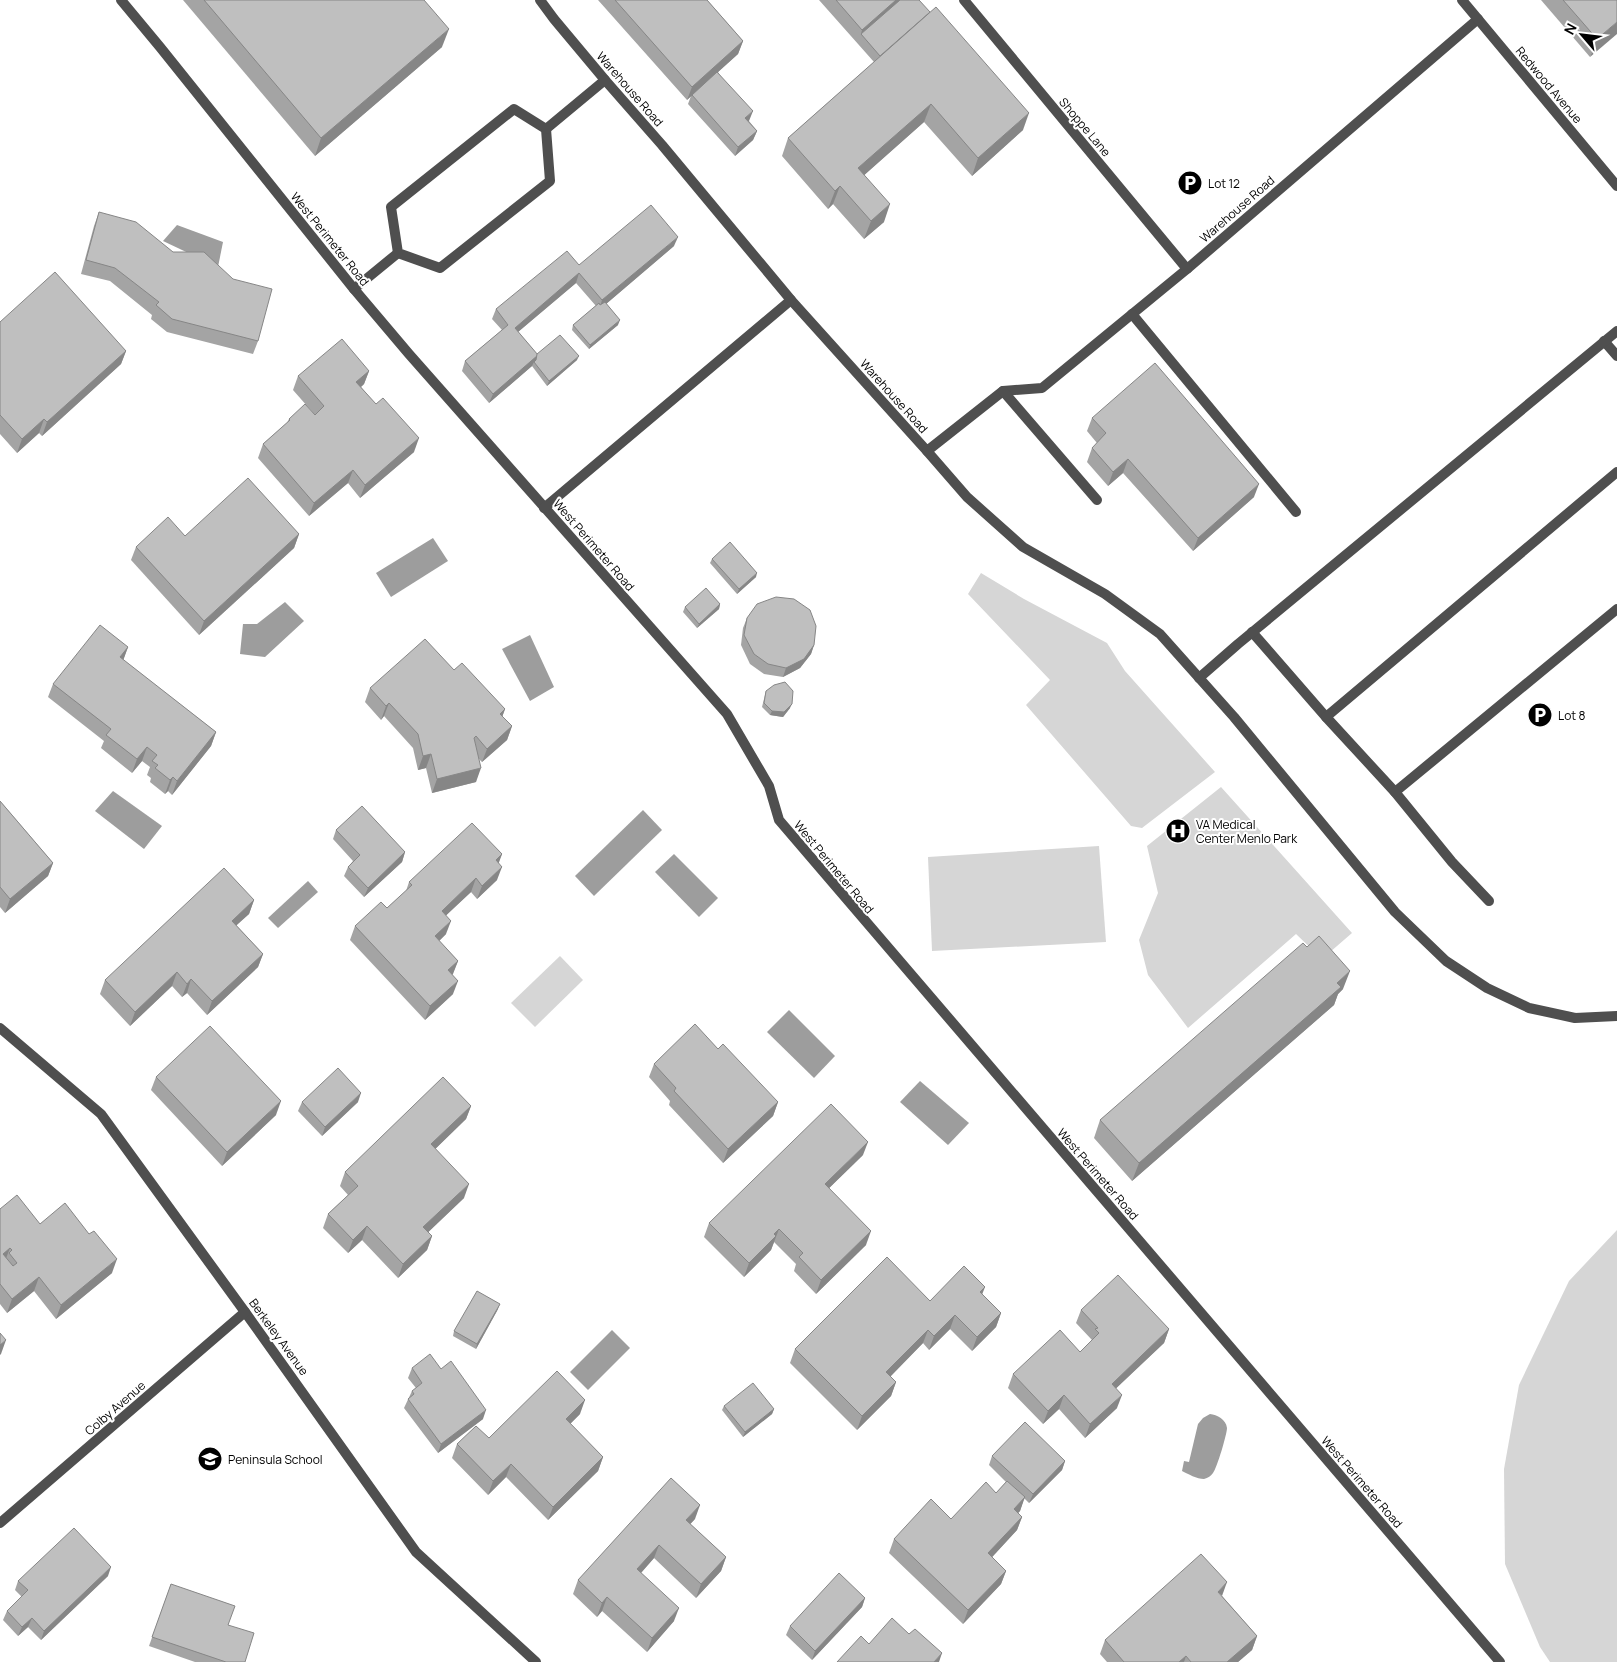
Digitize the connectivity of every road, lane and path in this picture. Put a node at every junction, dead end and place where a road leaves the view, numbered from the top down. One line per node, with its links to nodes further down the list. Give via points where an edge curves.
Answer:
1 (121, 0): 11 (street, West Perimeter Road)
2 (540, 0): 6 (street, Warehouse Road)
3 (964, 0): 10 (street, Shoppe Lane)
4 (1462, 0): 5 (street, Redwood Avenue)
5 (1478, 19): 8 (street, Redwood Avenue); 10 (street, Warehouse Road)
6 (605, 80): 7 (street); 12 (street, Warehouse Road)
7 (546, 129): 9 (street, via 550,181 440,268); 9 (street, via 514,109 391,207)
8 (1617, 186)
9 (398, 253): 11 (street)
10 (1186, 269): 13 (street, Warehouse Road)
11 (354, 289): 21 (street, West Perimeter Road)
12 (791, 300): 18 (street, Warehouse Road); 21 (street)
13 (1132, 314): 17 (street, Warehouse Road, via 1042,388); 22 (street)
14 (1617, 331): 15 (street)
15 (1604, 341): 16 (street); 24 (street)
16 (1617, 356)
17 (1002, 391): 18 (street, Warehouse Road); 20 (street)
18 (927, 451): 25 (street, via 968,497 1023,547 1105,594 1160,634)
19 (1617, 472): 26 (street)
20 (1097, 500)
21 (544, 508): 34 (street, West Perimeter Road, via 726,714 768,786 779,820)
22 (1296, 512)
23 (1617, 609): 27 (street)
24 (1252, 632): 25 (street); 26 (street)
25 (1199, 678): 29 (street, via 1395,912 1446,960 1487,988 1529,1008 1574,1018)
26 (1326, 717): 27 (street)
27 (1395, 792): 28 (street, via 1452,862)
28 (1489, 901)
29 (1617, 1016)
30 (0, 1028): 31 (street, Berkeley Avenue, via 101,1114)
31 (246, 1312): 32 (street, Colby Avenue); 33 (street, Berkeley Avenue, via 416,1552)
32 (0, 1523)
33 (536, 1662)
34 (1500, 1662)

